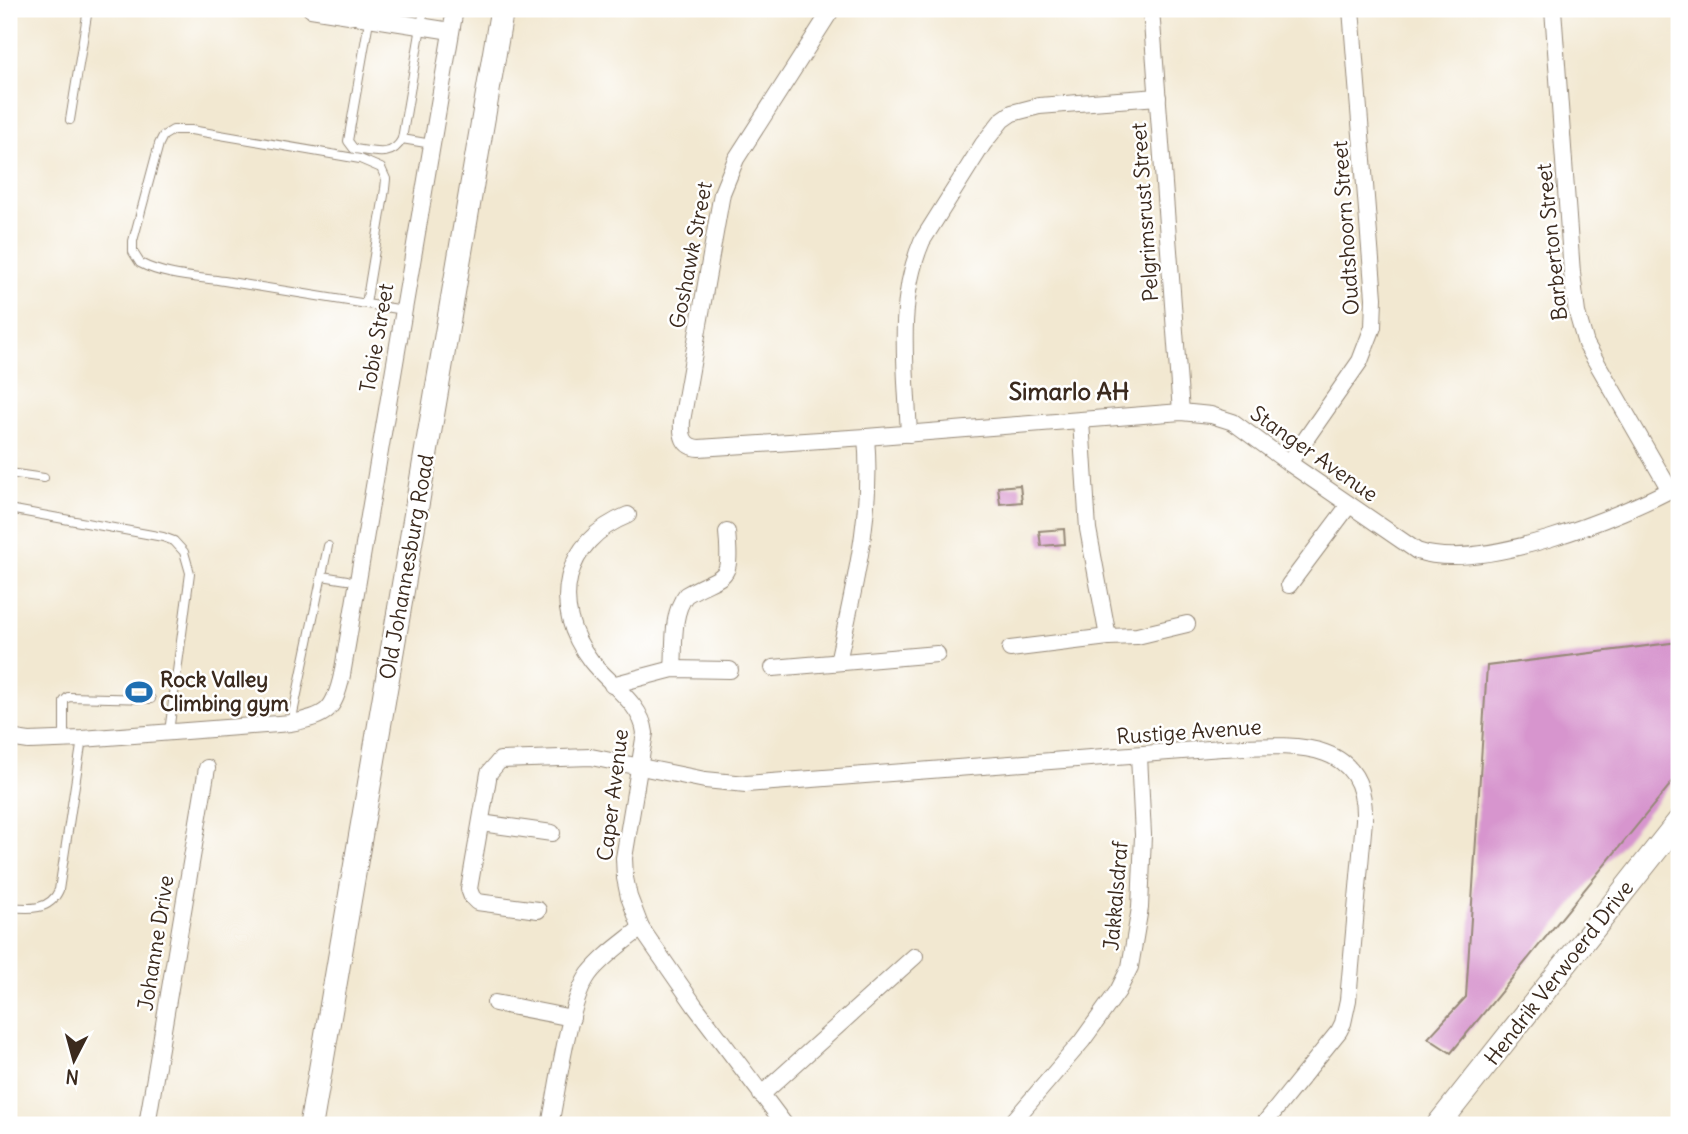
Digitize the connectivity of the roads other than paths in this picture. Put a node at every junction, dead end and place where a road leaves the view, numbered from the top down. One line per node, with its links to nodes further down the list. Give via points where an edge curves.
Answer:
1 (88, 9): 15 (lane)
2 (311, 9): 10 (street)
3 (424, 9): 12 (lane)
4 (455, 9): 13 (street, Tobie Street)
5 (502, 9): 66 (main road, Old Johannesburg Road)
6 (832, 9): 24 (street, Goshawk Street, via 736,159 722,193 682,421 684,439)
7 (1152, 9): 14 (street, Pelgrimsrust Street)
8 (1351, 9): 25 (street, Oudtshoorn Street, via 1373,327 1360,361)
9 (1553, 9): 28 (street, Barberton Street, via 1577,313 1586,344)
10 (343, 11): 11 (street)
11 (370, 13): 12 (street); 16 (lane, via 348,141 354,149 392,152)
12 (420, 26): 13 (street); 16 (lane)
13 (451, 31): 17 (street, Tobie Street)
14 (1158, 97): 20 (street, Pelgrimsrust Street); 22 (street, via 1032,108 1012,113 994,127 922,241 913,266 904,327)
15 (70, 120)
16 (402, 139): 17 (lane)
17 (432, 144): 19 (street, Tobie Street)
18 (366, 304): 18 (lane, via 386,189 381,167 360,159 191,130 173,130 163,136 134,241 133,252 140,263 172,273); 19 (lane)
19 (404, 310): 47 (street, Tobie Street, via 342,675 327,712)
20 (1181, 412): 21 (street, Stanger Avenue); 25 (street, Stanger Avenue, via 1233,422)
21 (1081, 421): 22 (street, Stanger Avenue); 38 (street, via 1088,529)
22 (909, 434): 23 (street, Stanger Avenue)
23 (866, 437): 24 (street, Stanger Avenue); 41 (street, via 866,518)
24 (694, 447)
25 (1289, 463): 29 (street, Stanger Avenue)
26 (9, 473): 27 (lane)
27 (44, 478)
28 (1675, 488): 29 (street, Stanger Avenue, via 1535,543 1455,557 1417,551)
29 (1349, 505): 36 (street)
30 (9, 509): 48 (lane, via 146,532 174,541 184,552 190,573)
31 (628, 514): 45 (street, Caper Avenue, via 591,537 573,562 567,583 576,634)
32 (727, 532): 43 (street, via 730,564 725,575 682,599)
33 (328, 546): 34 (lane)
34 (322, 576): 35 (lane); 47 (lane)
35 (347, 580)
36 (1289, 585)
37 (1186, 624): 38 (street, via 1137,636)
38 (1108, 637): 39 (street)
39 (1010, 649)
40 (937, 654): 41 (street)
41 (838, 662): 42 (street)
42 (773, 668)
43 (673, 669): 44 (street); 45 (street)
44 (730, 670)
45 (612, 685): 54 (street, Caper Avenue, via 643,720)
46 (151, 699): 51 (lane, via 68,696 64,701)
47 (291, 723): 48 (street)
48 (169, 732): 50 (street)
49 (9, 738): 51 (street)
50 (82, 739): 51 (street); 58 (lane, via 59,890 50,904)
51 (64, 740)
52 (1139, 756): 54 (street, Rustige Avenue, via 746,784); 69 (street, Jakkalsdraf, via 1140,908 1130,967 1082,1041); 70 (street, Rustige Avenue, via 1244,747 1315,750 1345,764 1361,786 1364,820 1343,1023)
53 (207, 768): 65 (street, Johanne Drive)
54 (639, 768): 56 (street, Rustige Avenue, via 591,757 500,760 489,773); 60 (street, Caper Avenue, via 624,858 629,897)
55 (1679, 821): 71 (main road, Hendrik Verwoerd Drive)
56 (481, 823): 57 (street); 59 (street, Rustige Avenue, via 469,889 472,897 477,902)
57 (552, 833)
58 (9, 907)
59 (538, 910)
60 (641, 928): 63 (street, via 591,972); 64 (street, Caper Avenue)
61 (915, 956): 64 (street)
62 (495, 1003): 63 (street)
63 (572, 1018): 67 (street)
64 (761, 1095): 68 (street, Caper Avenue)
65 (147, 1125)
66 (312, 1125)
67 (551, 1125)
68 (785, 1125)
69 (1010, 1125)
70 (1263, 1125)
71 (1438, 1125)

